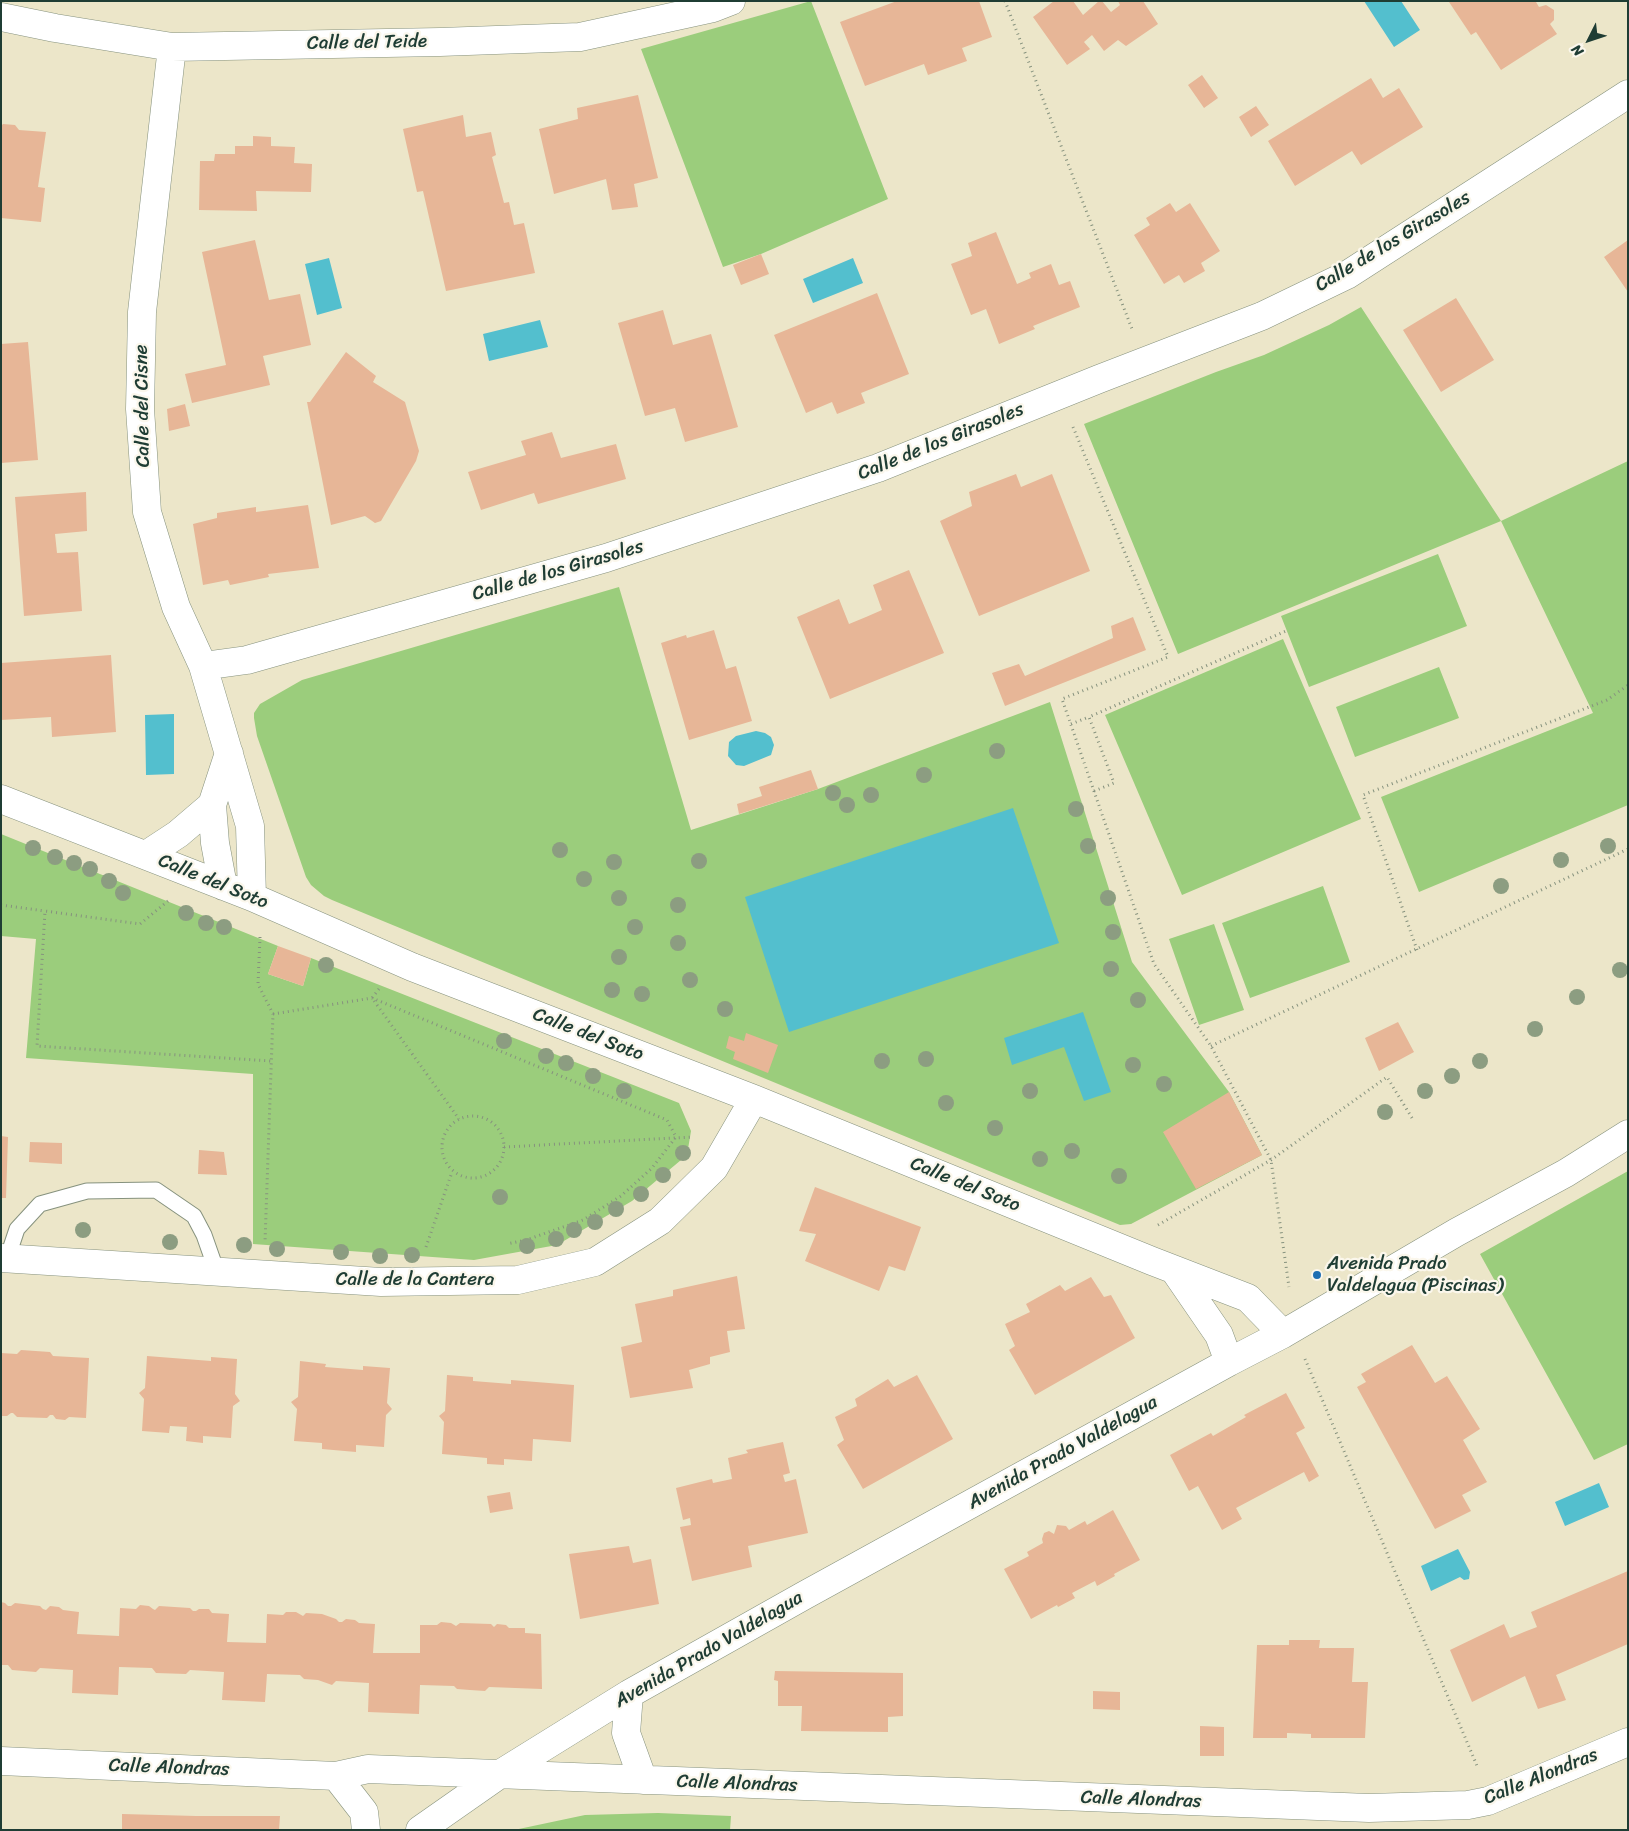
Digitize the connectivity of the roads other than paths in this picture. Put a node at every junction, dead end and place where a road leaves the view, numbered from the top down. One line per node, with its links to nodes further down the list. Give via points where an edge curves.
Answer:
1 (731, 1): 3 (street, Calle del Teide, via 713,8 580,37)
2 (1, 17): 3 (street, Calle del Teide)
3 (172, 46): 5 (street, Calle del Cisne, via 142,312 140,409 147,512 176,608)
4 (1628, 94): 5 (street, Calle de los Girasoles, via 1347,275 1262,316 878,468 597,561 247,660)
5 (203, 666): 6 (street, Calle del Cisne)
6 (229, 753): 8 (street); 11 (street, Calle del Cisne, via 250,826)
7 (1, 799): 9 (street, Calle del Soto)
8 (212, 805): 9 (street, via 178,834); 10 (street)
9 (146, 855): 10 (street, Calle del Soto)
10 (223, 886): 11 (street, Calle del Soto)
11 (252, 897): 12 (street, Calle del Soto, via 412,967)
12 (754, 1099): 15 (street, Calle del Soto); 16 (street, Calle de la Cantera, via 714,1168 660,1221 594,1262 518,1280 381,1282)
13 (1628, 1134): 17 (street, Avenida Prado Valdelagua, via 1566,1173 1457,1232)
14 (4, 1258): 16 (street, Calle de la Cantera); 16 (lane, via 18,1229 40,1204 87,1191 156,1190 194,1216)
15 (1175, 1270): 17 (street, Calle del Soto, via 1248,1298); 18 (street, via 1219,1335)
16 (217, 1272)
17 (1293, 1343): 18 (street, Avenida Prado Valdelagua)
18 (1228, 1362): 19 (street, Avenida Prado Valdelagua)
19 (629, 1694): 22 (street, Avenida Prado Valdelagua); 24 (street, via 626,1732)
20 (1628, 1742): 24 (street, Calle Alondras, via 1488,1801 1369,1808)
21 (1, 1761): 23 (street, Calle Alondras)
22 (500, 1774): 23 (street, Calle Alondras, via 368,1769); 24 (street, Calle Alondras); 26 (street, Avenida Prado Valdelagua)
23 (336, 1776): 25 (street, via 364,1812)
24 (643, 1780)
25 (366, 1830)
26 (420, 1830)

